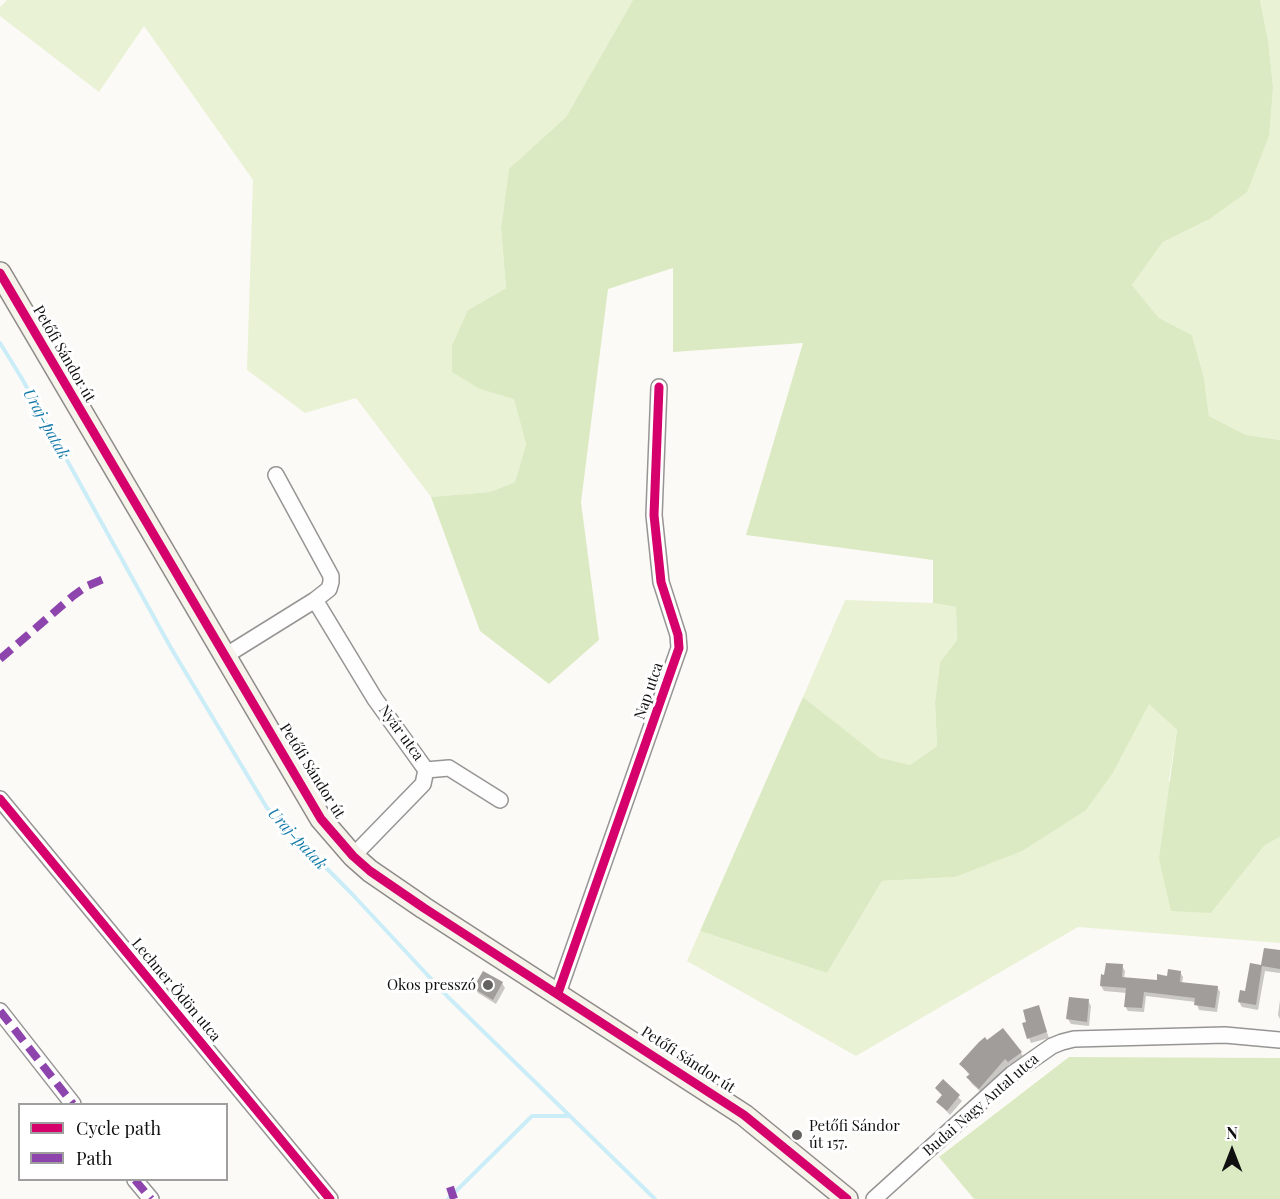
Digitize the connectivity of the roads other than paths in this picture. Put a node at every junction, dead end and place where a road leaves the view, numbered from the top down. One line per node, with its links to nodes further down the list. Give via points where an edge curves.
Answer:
1 (0, 273): 5 (street, Petőfi Sándor út)
2 (658, 387): 10 (street, Nap utca, via 654,515 662,582 679,648)
3 (276, 475): 4 (street, via 331,576 329,589)
4 (315, 600): 5 (street); 6 (street, Nyár utca, via 375,699)
5 (225, 656): 9 (street, Petőfi Sándor út, via 321,819)
6 (426, 770): 8 (street, via 449,768); 9 (street, Nyár utca, via 423,784)
7 (0, 799): 16 (street, Lechner Ödön utca)
8 (500, 800)
9 (353, 856): 10 (street, Petőfi Sándor út, via 424,908)
10 (558, 993): 17 (street, Petőfi Sándor út, via 744,1115)
11 (0, 1011): 13 (street)
12 (1280, 1040): 18 (street, Budai Nagy Antal utca, via 1225,1035 1062,1042 1012,1074)
13 (72, 1103)
14 (137, 1181): 15 (street)
15 (151, 1199)
16 (330, 1199)
17 (847, 1199)
18 (874, 1199)

